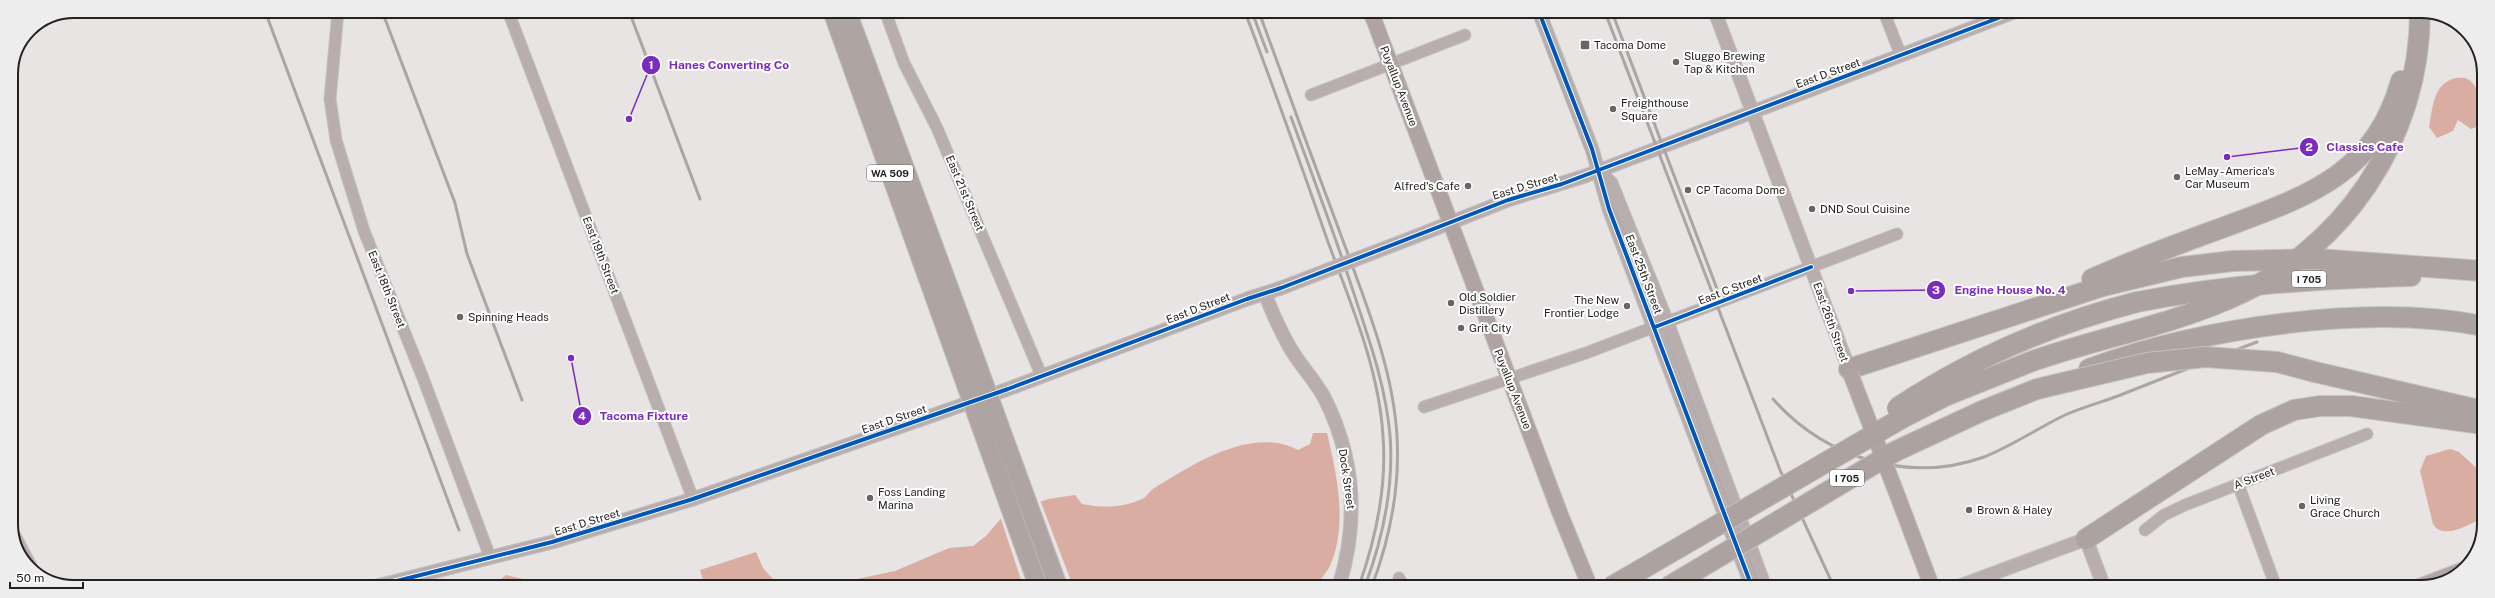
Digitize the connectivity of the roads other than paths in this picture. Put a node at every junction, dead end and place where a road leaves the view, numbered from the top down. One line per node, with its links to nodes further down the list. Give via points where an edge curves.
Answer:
1 (337, 18): 42 (street, East 18th Street, via 330,99 336,140 364,231 423,378)
2 (511, 18): 39 (street, East 19th Street)
3 (835, 18): 28 (highway, WA 509)
4 (850, 18): 28 (highway, WA 509)
5 (888, 18): 30 (street, East 21st Street, via 904,63 937,128)
6 (1373, 18): 15 (main road, Puyallup Avenue)
7 (1541, 18): 18 (street, East 25th Street, via 1592,149)
8 (1717, 18): 17 (street, East 26th Street)
9 (1886, 18): 14 (street)
10 (1998, 18): 14 (street, East D Street)
11 (2413, 18): 25 (highway, via 2406,67 2387,117 2374,140 2344,172 2291,202 2126,263)
12 (2420, 18): 38 (highway, bridge, via 2416,61 2402,120 2373,178 2337,224 2286,268 2227,300 2067,349 1945,396)
13 (1465, 35): 15 (street)
14 (1900, 56): 17 (street, East D Street)
15 (1391, 64): 16 (street); 19 (main road, Puyallup Avenue)
16 (1311, 95)
17 (1753, 110): 18 (street, East D Street); 21 (street, East 26th Street)
18 (1598, 171): 19 (street, East D Street, via 1508,200); 26 (street, East 25th Street, via 1611,183)
19 (1451, 223): 24 (street, East D Street, bridge); 31 (main road, Puyallup Avenue)
20 (1897, 234): 21 (street, East C Street)
21 (1812, 267): 26 (street, East C Street); 29 (street, East 26th Street)
22 (2477, 271): 25 (highway, via 2349,260 2233,261 2149,274 2102,286)
23 (2477, 272): 38 (highway, I 705, bridge, via 2280,281 2173,295 2104,310 2028,337 1970,363 1899,407)
24 (1265, 294): 30 (street, East D Street); 46 (street, Dock Street, via 1290,347 1323,396 1346,458 1352,496 1351,540)
25 (2002, 319): 29 (highway)
26 (1660, 325): 31 (street, East C Street); 50 (street, East 25th Street); 51 (street, East 25th Street)
27 (2477, 325): 32 (highway, bridge, via 2448,321 2339,319 2218,334 2145,350)
28 (956, 331): 44 (highway, WA 509, bridge); 45 (highway, WA 509, bridge)
29 (1850, 372): 52 (main road, East 26th Street, bridge)
30 (1048, 375): 39 (street, East D Street)
31 (1510, 379): 33 (street, East C Street); 47 (main road, Puyallup Avenue)
32 (2037, 389): 34 (highway, bridge, via 2147,363 2205,357 2271,361); 49 (highway, I 705, bridge, via 1896,451)
33 (1424, 407)
34 (2477, 410)
35 (2477, 423): 41 (highway, via 2352,406 2320,406 2294,410 2261,425)
36 (2368, 434): 37 (street, A Street)
37 (2238, 484): 40 (street, A Street, via 2171,512); 55 (street)
38 (1770, 494): 48 (highway, I 705, bridge)
39 (693, 499): 42 (street, East D Street, via 552,542)
40 (2145, 530)
41 (2086, 539): 53 (street); 54 (street)
42 (490, 557): 43 (street, East D Street)
43 (400, 580)
44 (1036, 580)
45 (1056, 580)
46 (1341, 580)
47 (1585, 580)
48 (1623, 580)
49 (1680, 580)
50 (1750, 580)
51 (1762, 580)
52 (1929, 580)
53 (1976, 580)
54 (2101, 580)
55 (2273, 580)

